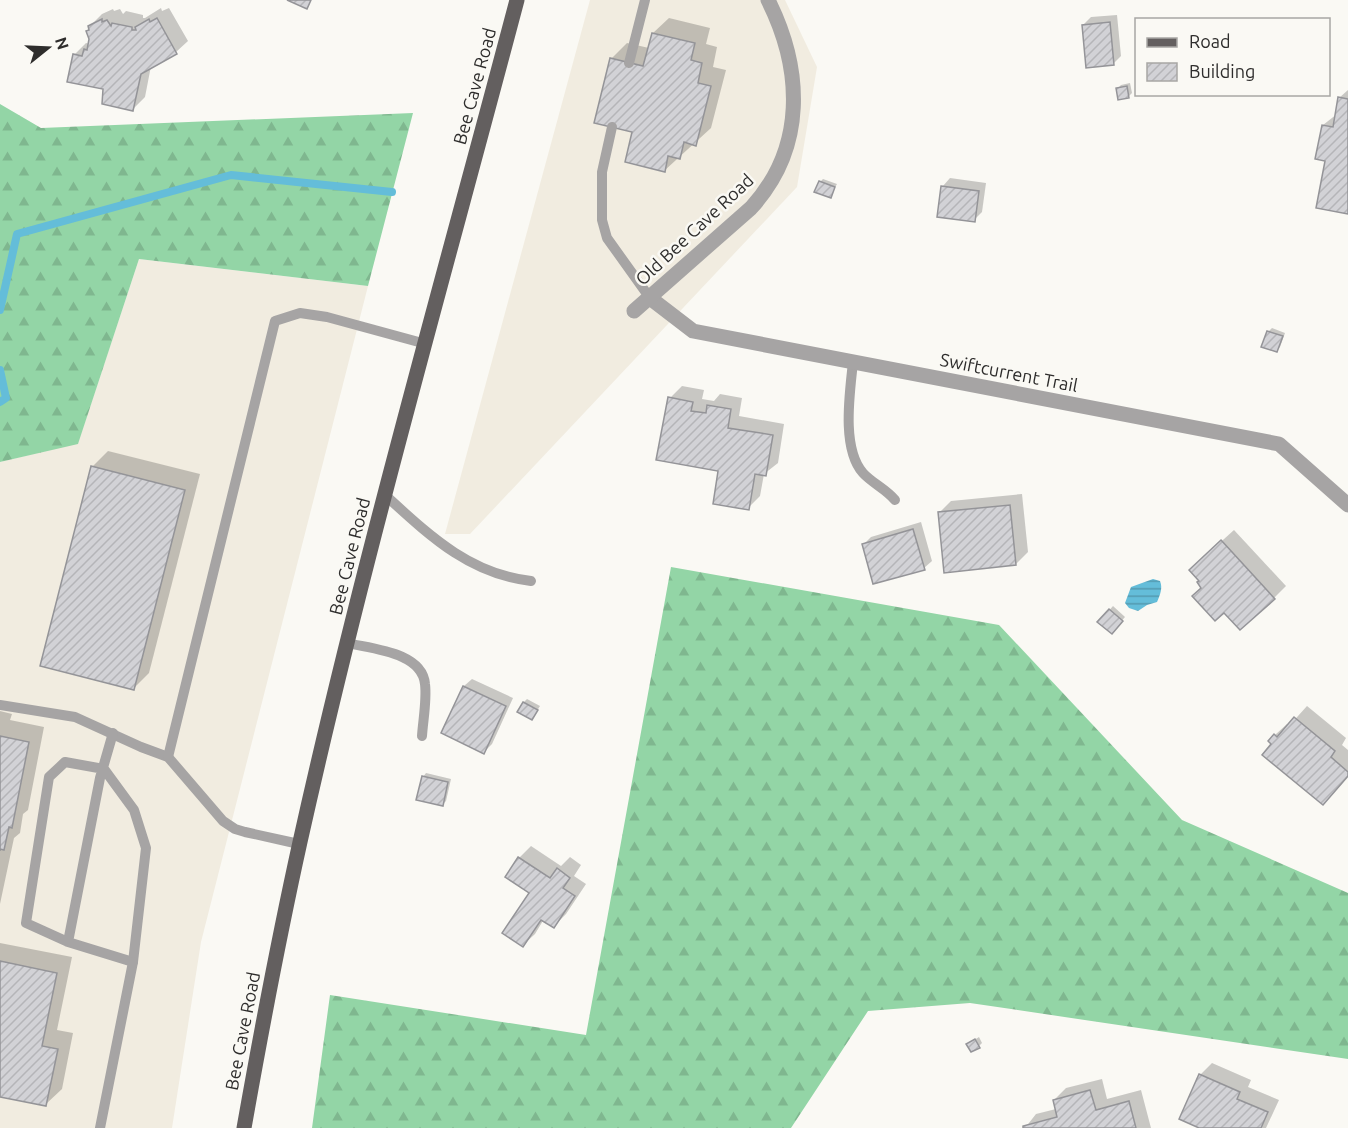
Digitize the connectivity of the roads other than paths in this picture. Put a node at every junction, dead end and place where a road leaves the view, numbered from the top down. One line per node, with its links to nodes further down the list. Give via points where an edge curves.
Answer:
1 (517, 0): 8 (main road, Bee Cave Road)
2 (645, 0): 4 (lane)
3 (768, 0): 6 (street, Old Bee Cave Road, via 786,46 791,77 793,106 785,156 765,192 750,208)
4 (629, 63)
5 (612, 127): 6 (lane, via 602,172 602,220 607,238)
6 (650, 298): 7 (street, Old Bee Cave Road); 9 (street, Swiftcurrent Trail, via 693,331)
7 (634, 311)
8 (426, 344): 10 (main road, Bee Cave Road); 18 (lane, via 327,317 300,313 276,321)
9 (853, 362): 11 (lane, via 852,452 861,471); 12 (street, Swiftcurrent Trail, via 1279,444)
10 (385, 495): 13 (lane, via 471,564); 14 (main road, Bee Cave Road)
11 (896, 500)
12 (1348, 505)
13 (531, 581)
14 (347, 643): 17 (lane, via 407,658 416,664 426,684); 20 (main road, Bee Cave Road)
15 (0, 705): 16 (lane, via 75,717)
16 (112, 733): 18 (lane); 19 (lane)
17 (422, 736)
18 (168, 757): 20 (lane, via 223,821 235,829)
19 (104, 769): 21 (lane); 21 (lane, via 65,762 49,777 26,922); 22 (lane, via 134,810 146,848)
20 (300, 844): 24 (main road, Bee Cave Road)
21 (68, 942): 22 (lane)
22 (133, 962): 23 (lane)
23 (100, 1128)
24 (244, 1128)

